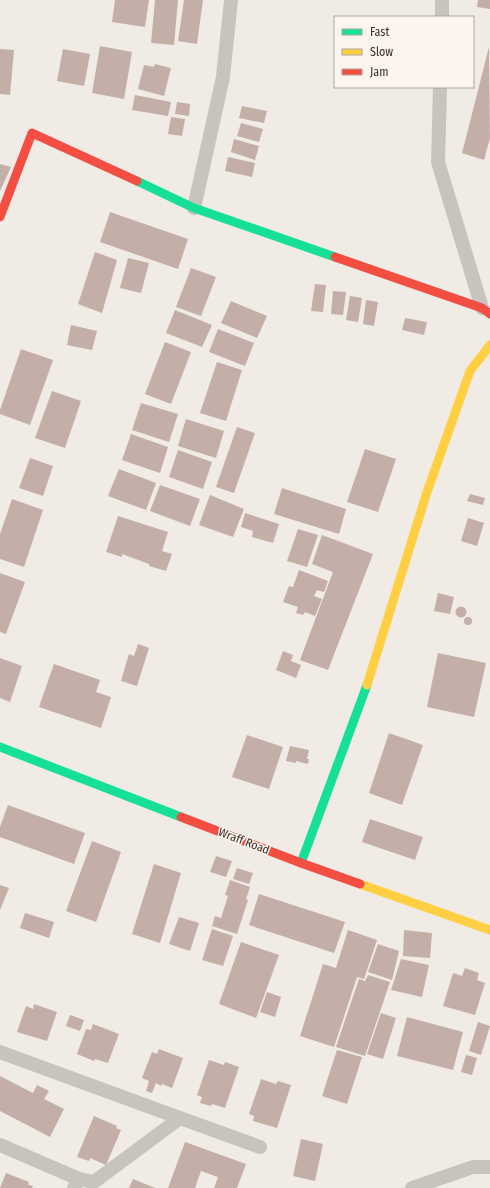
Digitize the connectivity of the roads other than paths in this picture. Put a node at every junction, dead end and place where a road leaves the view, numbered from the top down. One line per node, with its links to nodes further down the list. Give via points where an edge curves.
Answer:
1 (231, 0): 5 (street, via 223,77)
2 (442, 0): 3 (street)
3 (442, 16)
4 (440, 88): 7 (street, via 438,162)
5 (194, 208): 6 (street, via 32,134); 7 (street)
6 (0, 217)
7 (486, 311)
8 (490, 345): 10 (street, via 470,371 427,492 367,685)
9 (0, 748): 10 (street, Wraff Road)
10 (302, 863): 11 (street, Wraff Road)
11 (490, 930)
12 (0, 1052): 13 (street)
13 (180, 1118): 15 (street); 17 (street, via 94,1182)
14 (0, 1145): 17 (street)
15 (260, 1146)
16 (490, 1167): 18 (street, via 473,1167)
17 (76, 1183)
18 (412, 1188)

